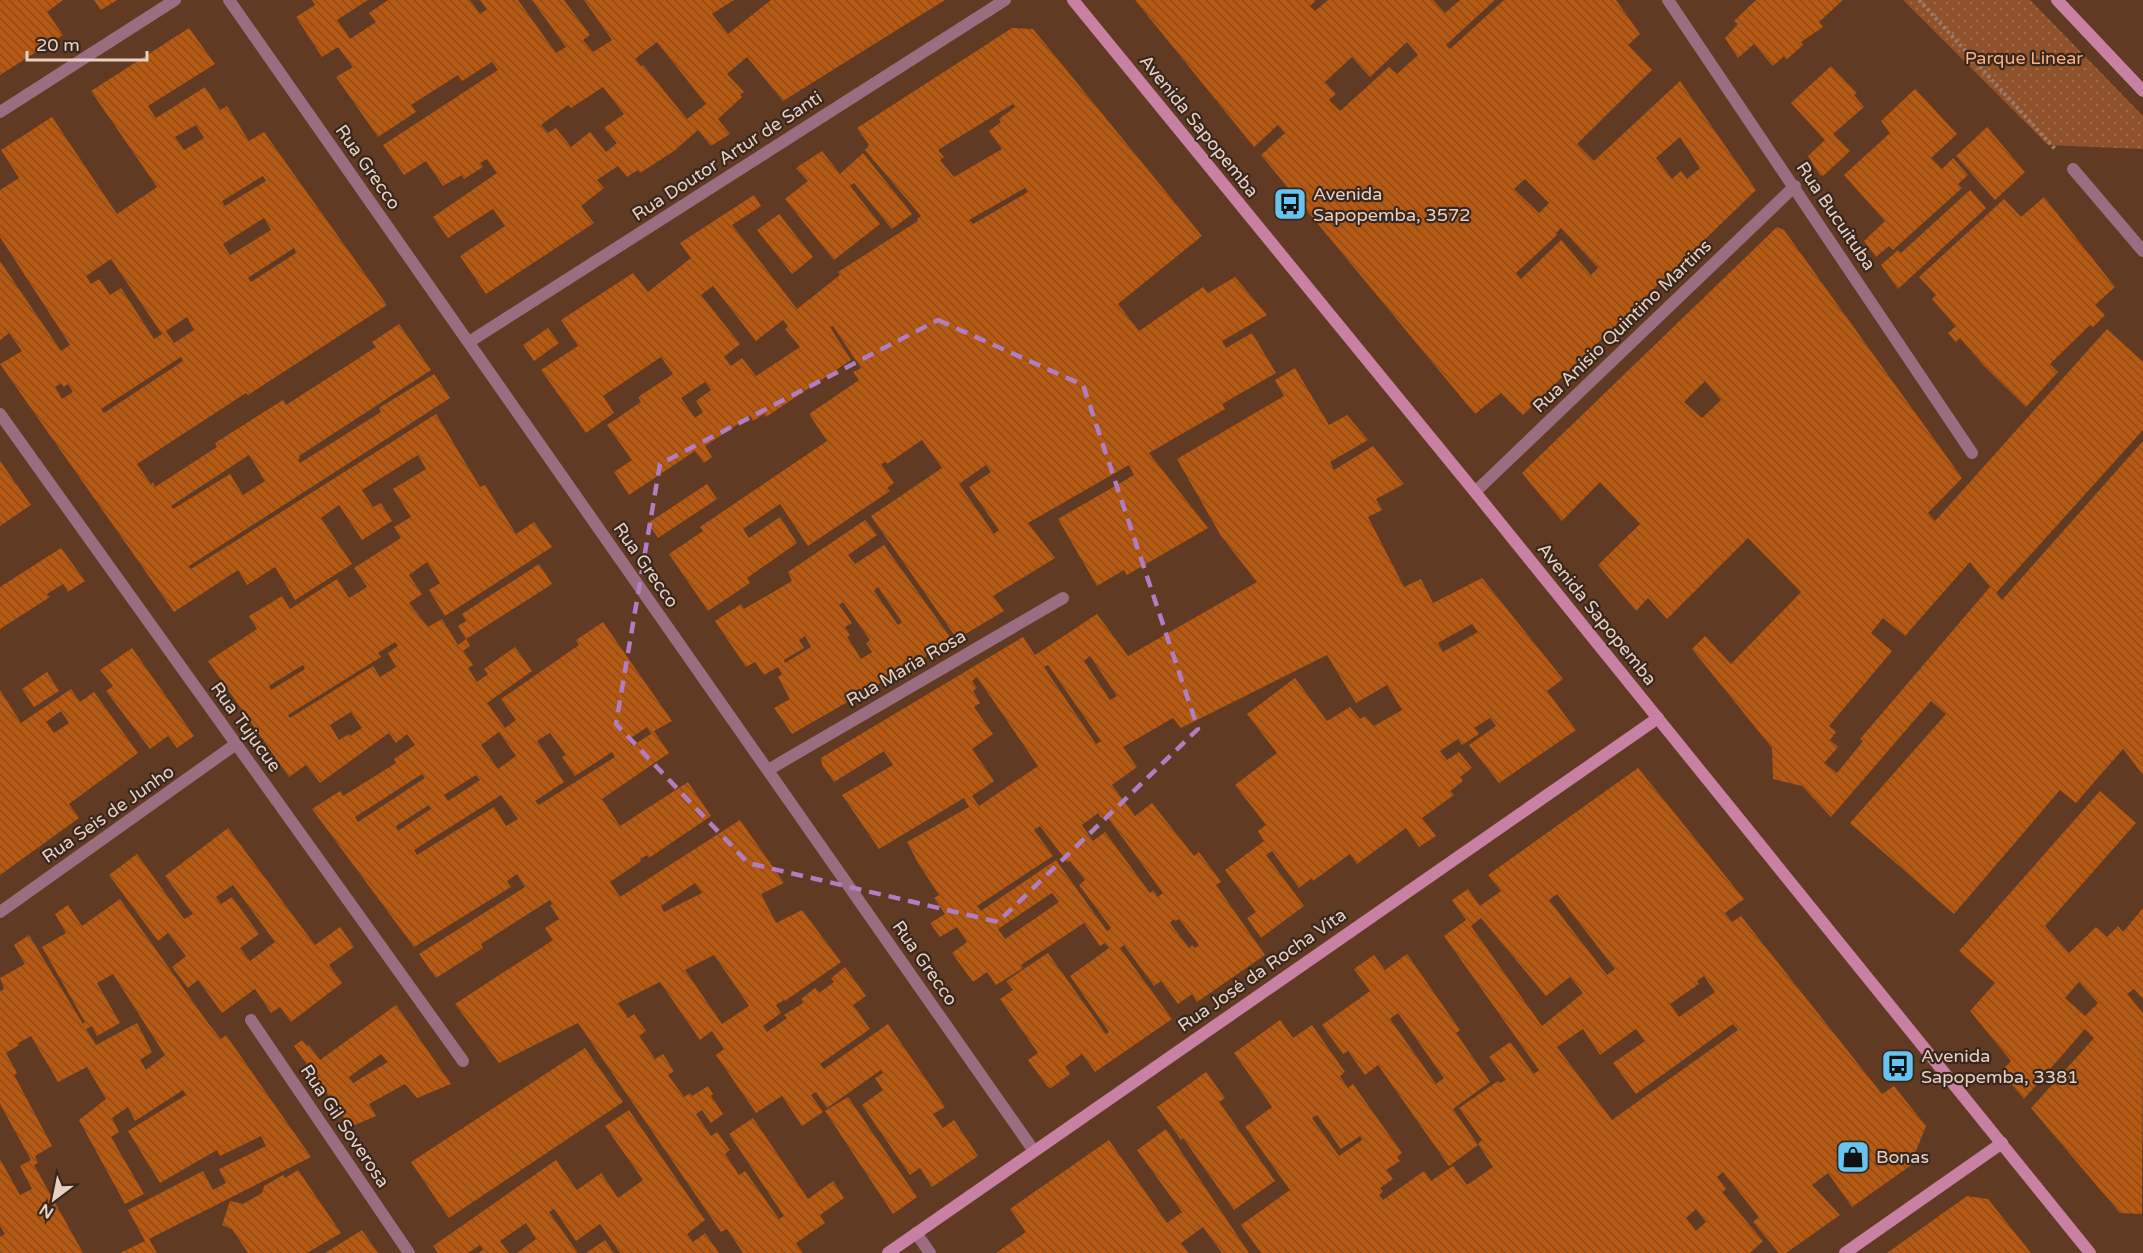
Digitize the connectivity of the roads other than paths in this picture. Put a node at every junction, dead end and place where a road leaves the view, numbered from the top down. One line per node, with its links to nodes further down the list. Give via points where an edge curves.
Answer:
1 (175, 0): 8 (street)
2 (229, 0): 12 (street, Rua Grecco)
3 (1005, 0): 12 (street, Rua Doutor Artur de Santi)
4 (1073, 0): 15 (main road, Avenida Sapopemba)
5 (1668, 0): 10 (street, Rua Bucuituba)
6 (2057, 0): 7 (main road)
7 (2143, 92)
8 (0, 112)
9 (2073, 169): 11 (street)
10 (1795, 186): 14 (street, Rua Bucuituba); 15 (street, Rua Anísio Quintino Martins)
11 (2143, 251)
12 (469, 342): 19 (street, Rua Grecco)
13 (0, 414): 18 (street, Rua Tujucue)
14 (1972, 453)
15 (1475, 492): 17 (main road, Avenida Sapopemba)
16 (1063, 598): 19 (street, Rua Maria Rosa)
17 (1658, 718): 23 (main road, Avenida Sapopemba); 24 (main road, Rua José da Rocha Vita)
18 (236, 744): 20 (street, Rua Seis de Junho); 22 (street, Rua Tujucue)
19 (768, 770): 24 (street, Rua Grecco)
20 (0, 912)
21 (251, 1020): 26 (street, Rua Gil Soverosa)
22 (463, 1061)
23 (2002, 1143): 29 (main road); 30 (main road, Avenida Sapopemba)
24 (1034, 1151): 25 (main road, Rua José da Rocha Vita)
25 (916, 1233): 27 (main road, Rua José da Rocha Vita); 28 (street)
26 (409, 1253)
27 (888, 1253)
28 (930, 1253)
29 (1845, 1253)
30 (2090, 1253)

